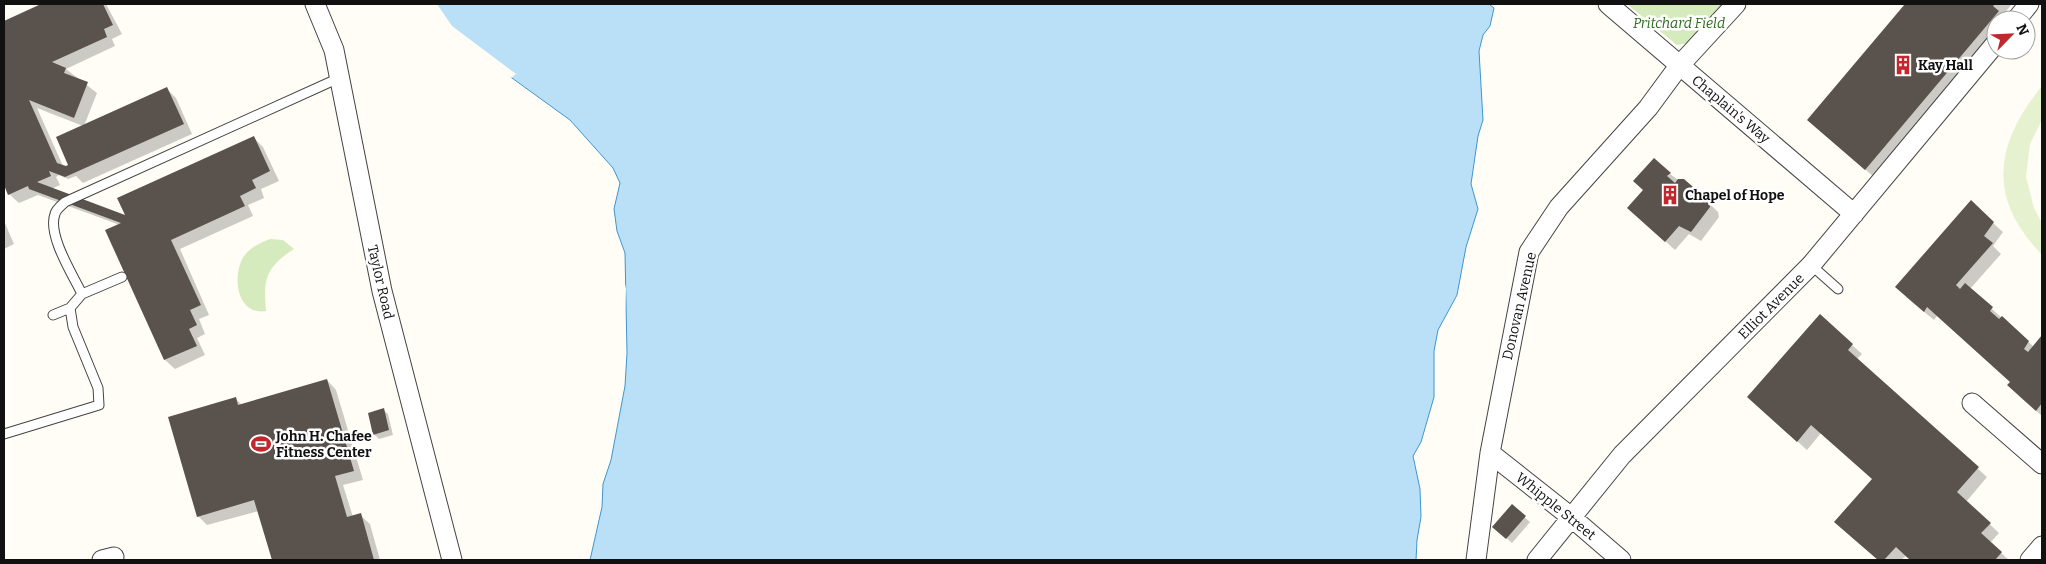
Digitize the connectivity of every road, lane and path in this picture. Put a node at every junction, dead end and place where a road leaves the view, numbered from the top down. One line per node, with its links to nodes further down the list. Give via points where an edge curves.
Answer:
1 (315, 4): 6 (street, Taylor Road, via 329,34)
2 (1608, 4): 5 (street, Chaplain's Way)
3 (1736, 4): 5 (street, Donovan Avenue)
4 (1986, 55): 7 (street, Elliot Avenue)
5 (1679, 66): 7 (street, Chaplain's Way); 16 (street, Donovan Avenue, via 1648,108 1559,207 1529,252)
6 (339, 78): 11 (lane, via 65,202 55,213 53,226); 20 (street, Taylor Road, via 382,291)
7 (1854, 214): 8 (street, Elliot Avenue)
8 (1811, 265): 10 (lane); 18 (street, Elliot Avenue, via 1622,455)
9 (122, 277): 11 (lane)
10 (1838, 289)
11 (82, 294): 12 (lane)
12 (70, 308): 13 (lane); 15 (lane, via 79,344 98,388 99,405)
13 (53, 316)
14 (1972, 403): 17 (street)
15 (4, 434)
16 (1490, 453): 18 (street, Whipple Street); 21 (street, Donovan Avenue)
17 (2042, 464)
18 (1571, 517): 22 (street, Elliot Avenue); 23 (street, Whipple Street)
19 (2042, 546): 24 (street)
20 (452, 560)
21 (1476, 560)
22 (1537, 560)
23 (1621, 560)
24 (2030, 560)

